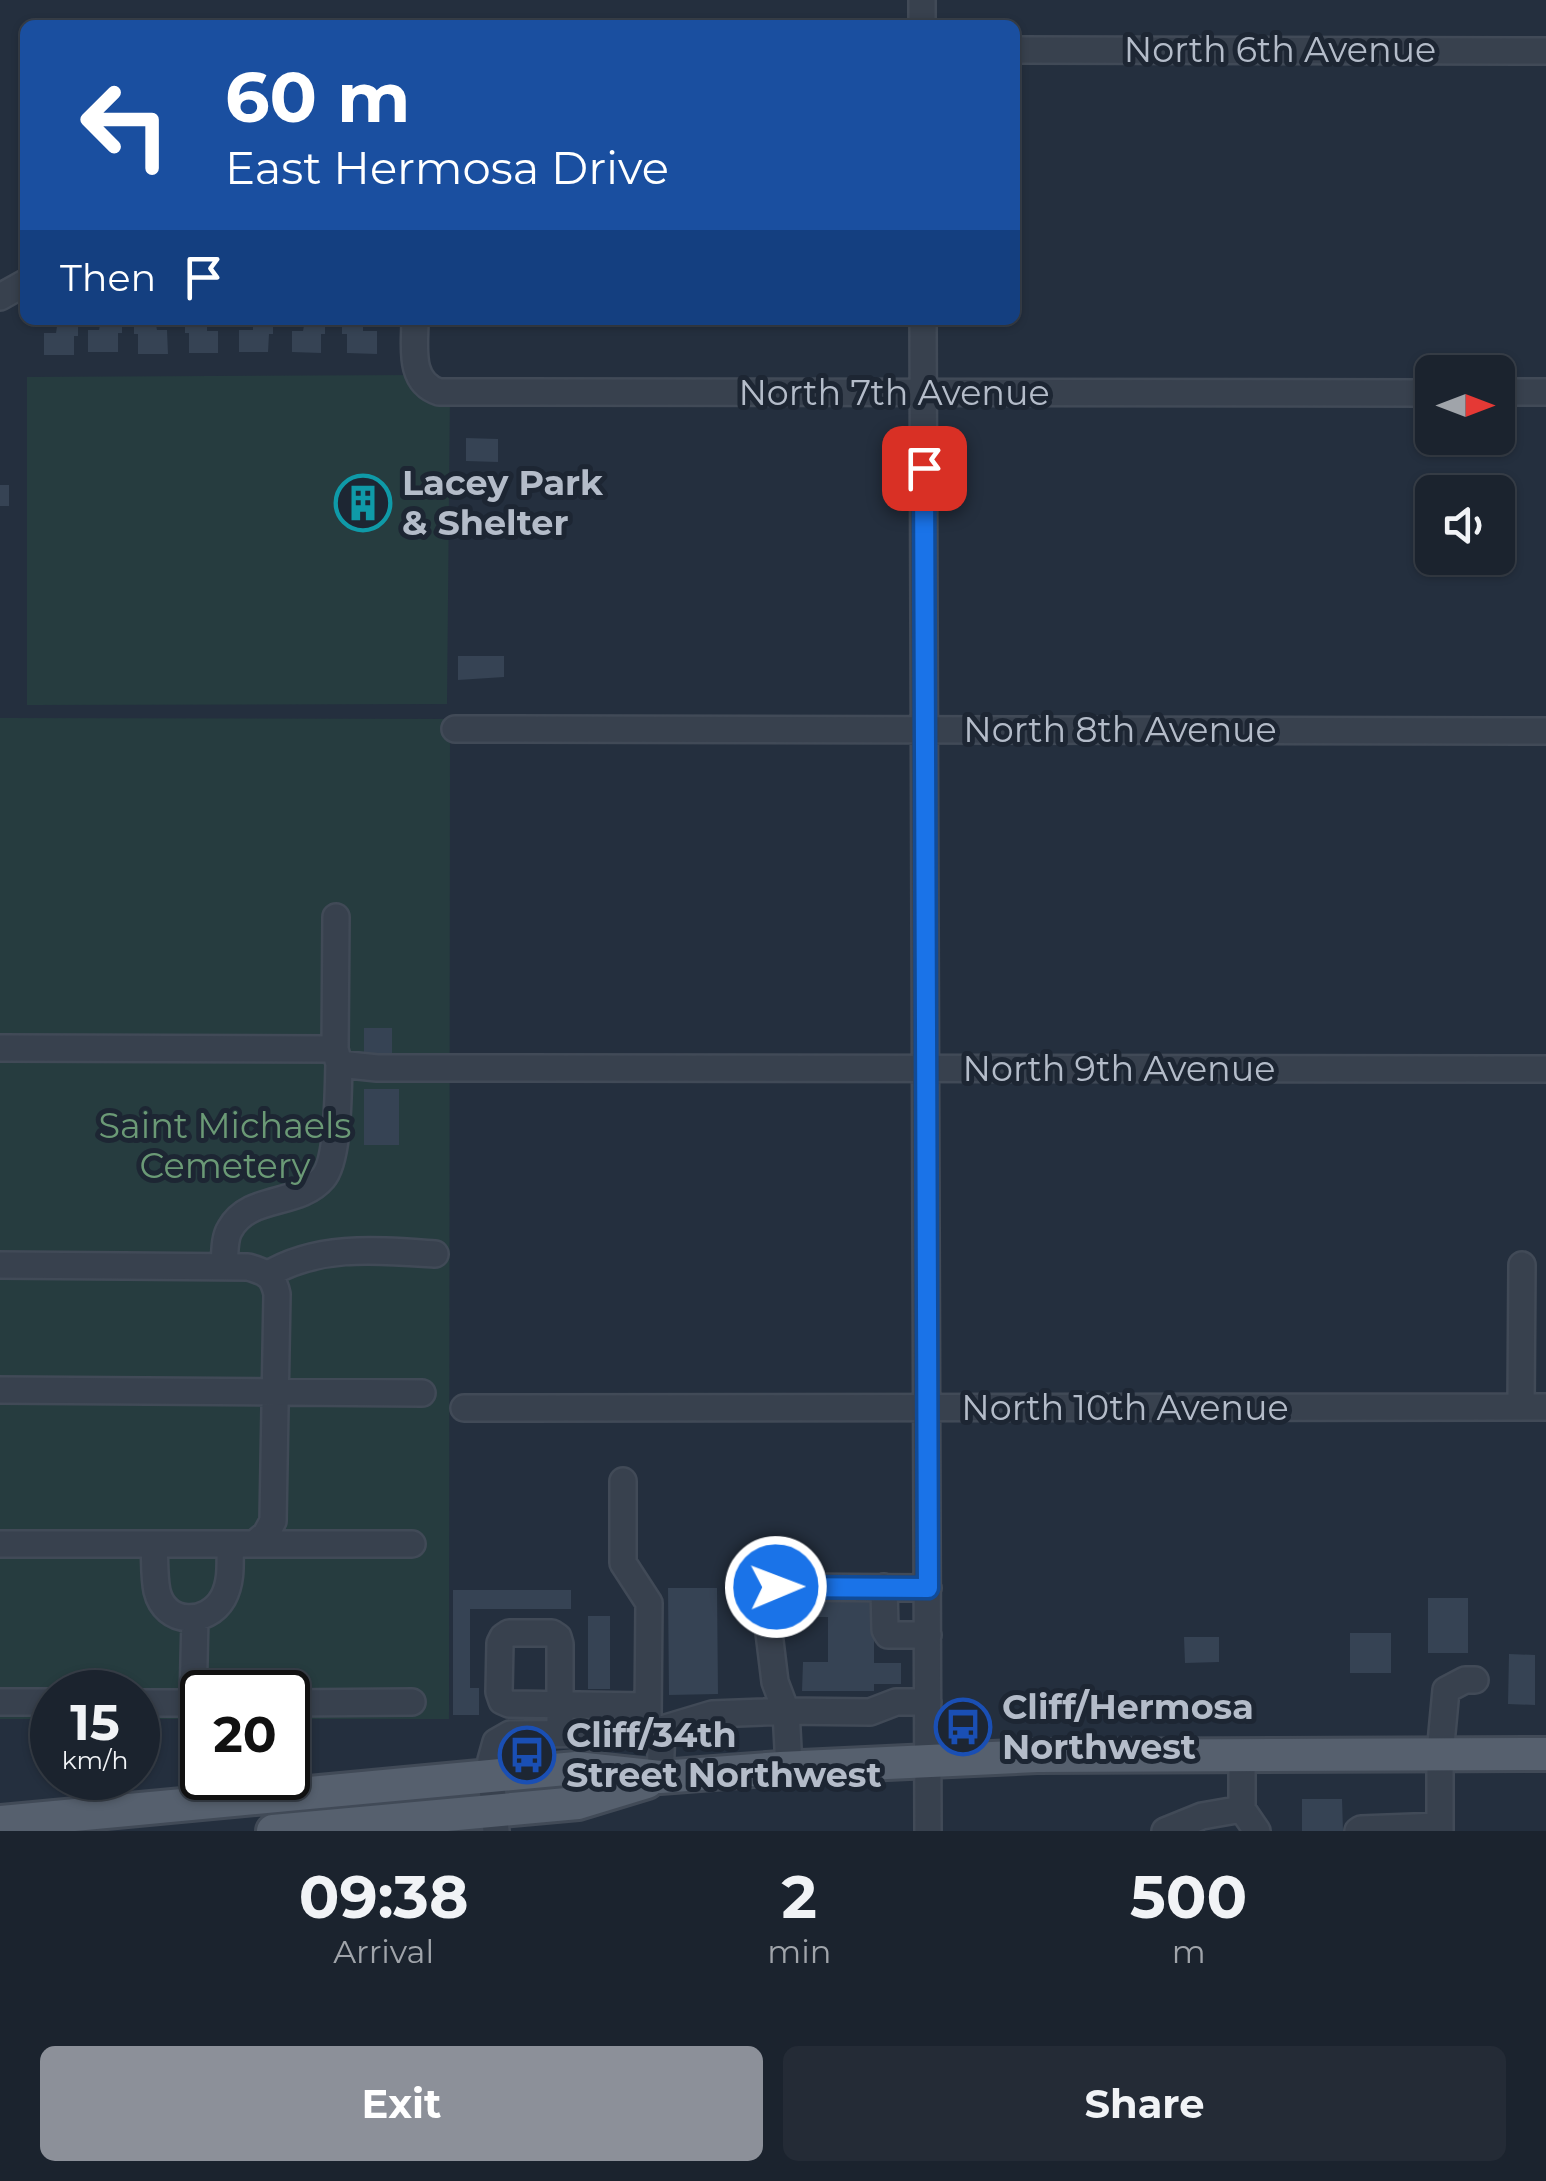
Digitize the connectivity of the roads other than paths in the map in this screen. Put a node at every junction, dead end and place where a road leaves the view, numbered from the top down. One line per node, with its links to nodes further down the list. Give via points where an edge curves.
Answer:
1 (1020, 50): 2 (street, North 6th Avenue)
2 (1546, 51)
3 (415, 325): 8 (street, North 7th Avenue, via 418,374 439,392)
4 (923, 325): 8 (street)
5 (1415, 392): 8 (street, North 7th Avenue)
6 (1515, 392): 7 (street)
7 (1546, 392)
8 (924, 393): 10 (street)
9 (455, 730): 10 (street, North 8th Avenue)
10 (925, 730): 11 (street, North 8th Avenue); 15 (street)
11 (1546, 731)
12 (336, 917): 14 (street)
13 (0, 1048): 14 (street, North 9th Avenue)
14 (337, 1057): 15 (street, North 9th Avenue, via 377,1068); 20 (street, via 334,1157 325,1177 242,1215 228,1231)
15 (926, 1069): 16 (street, North 9th Avenue); 26 (street)
16 (1546, 1069)
17 (434, 1254): 21 (street, via 348,1251 305,1258)
18 (0, 1265): 20 (street)
19 (1522, 1265): 27 (street)
20 (224, 1267): 21 (street)
21 (267, 1275): 23 (street, via 277,1294)
22 (0, 1390): 23 (street)
23 (275, 1390): 24 (street); 31 (street, via 273,1521 266,1534)
24 (422, 1393)
25 (464, 1408): 26 (street, North 10th Avenue)
26 (927, 1408): 27 (street, North 10th Avenue); 34 (street)
27 (1534, 1408)
28 (623, 1481): 44 (street, via 623,1563 649,1603)
29 (0, 1544): 30 (street)
30 (154, 1544): 31 (street); 35 (street, via 162,1604)
31 (242, 1544): 32 (street); 35 (street, via 222,1600)
32 (412, 1544)
33 (884, 1587): 34 (street); 36 (street, via 888,1635); 45 (street, via 769,1592 764,1600 774,1682)
34 (928, 1588): 36 (street)
35 (194, 1618): 37 (street)
36 (928, 1634): 42 (street)
37 (196, 1670)
38 (1474, 1680): 48 (street, via 1446,1690)
39 (0, 1702): 40 (street)
40 (30, 1702)
41 (412, 1702): 43 (street)
42 (928, 1702): 45 (street, via 896,1702 870,1712); 51 (street)
43 (310, 1703)
44 (648, 1706): 46 (street); 47 (street, via 560,1704)
45 (786, 1711): 46 (street, via 712,1714); 52 (street)
46 (655, 1731): 47 (street); 54 (street)
47 (560, 1733): 53 (street, via 502,1737)
48 (1440, 1754): 49 (main road); 50 (main road); 59 (street)
49 (1546, 1754)
50 (1242, 1755): 51 (main road); 55 (street)
51 (928, 1760): 52 (main road); 62 (street)
52 (789, 1767): 54 (main road)
53 (491, 1775): 54 (main road, via 576,1768); 56 (street); 57 (main road)
54 (660, 1778): 56 (main road)
55 (1242, 1809): 63 (street); 64 (street)
56 (495, 1820): 61 (main road)
57 (0, 1822)
58 (1397, 1829): 59 (street); 60 (street)
59 (1440, 1829)
60 (1359, 1830)
61 (273, 1831)
62 (928, 1831)
63 (1164, 1831)
64 (1257, 1831)

